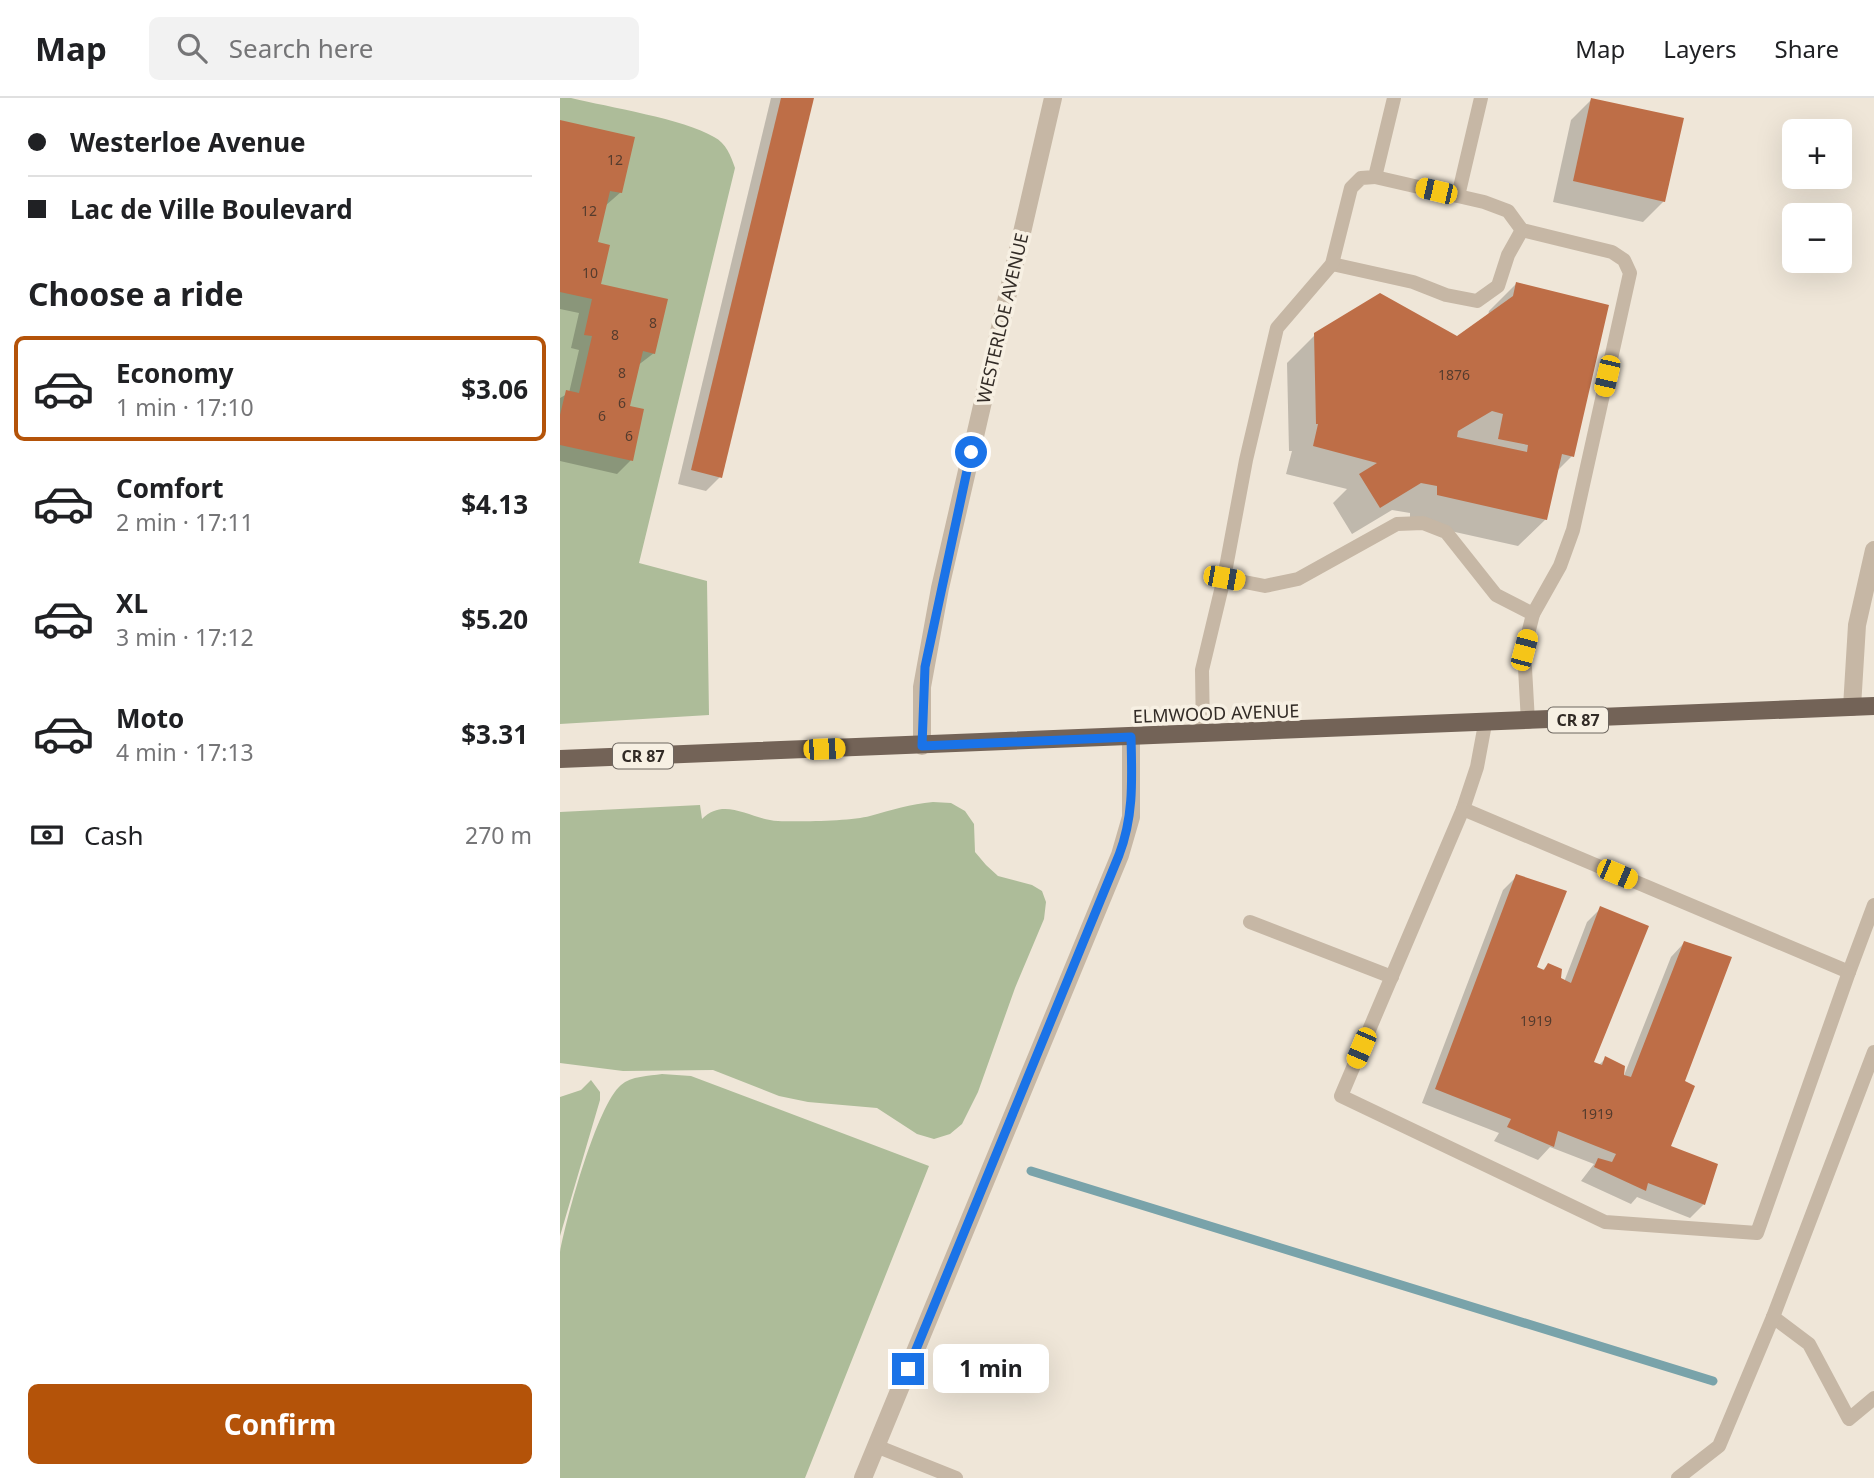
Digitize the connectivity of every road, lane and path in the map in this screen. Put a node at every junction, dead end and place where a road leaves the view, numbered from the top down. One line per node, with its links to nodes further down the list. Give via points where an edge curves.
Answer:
1 (1053, 98): 17 (street, WESTERLOE AVENUE, via 940,587 922,687)
2 (1394, 98): 4 (lane)
3 (1481, 98): 5 (lane)
4 (1375, 177): 5 (lane); 7 (lane, via 1361,178 1351,188)
5 (1458, 196): 6 (lane, via 1508,211)
6 (1522, 230): 7 (lane, via 1499,286 1476,301); 10 (lane, via 1612,252 1624,260 1630,273 1573,530 1560,566)
7 (1332, 264): 9 (lane, via 1277,328)
8 (1874, 550): 12 (street, via 1857,625)
9 (1224, 578): 10 (lane, via 1265,586 1298,579 1397,524 1423,523 1446,533 1496,595); 15 (lane, via 1202,670)
10 (1533, 614): 13 (lane, via 1524,650)
11 (1874, 706): 12 (main road, ELMWOOD AVENUE / CR 87)
12 (1852, 707): 13 (main road, ELMWOOD AVENUE / CR 87)
13 (1528, 722): 14 (main road, ELMWOOD AVENUE / CR 87)
14 (1485, 724): 15 (main road, ELMWOOD AVENUE / CR 87); 19 (lane)
15 (1203, 735): 16 (main road, ELMWOOD AVENUE / CR 87)
16 (1131, 737): 17 (main road, ELMWOOD AVENUE / CR 87); 27 (street, via 1133,797 1126,837)
17 (922, 746): 18 (main road, ELMWOOD AVENUE / CR 87)
18 (560, 759)
19 (1463, 809): 22 (lane); 23 (lane)
20 (1874, 905): 22 (lane)
21 (1250, 922): 23 (lane)
22 (1849, 972): 23 (lane, via 1757,1233 1605,1222 1341,1096)
23 (1391, 976)
24 (1874, 1052): 25 (lane)
25 (1773, 1317): 26 (lane, via 1809,1344 1849,1419); 30 (lane, via 1719,1446)
26 (1874, 1398)
27 (876, 1446): 28 (street); 29 (lane)
28 (863, 1478)
29 (956, 1478)
30 (1678, 1478)

